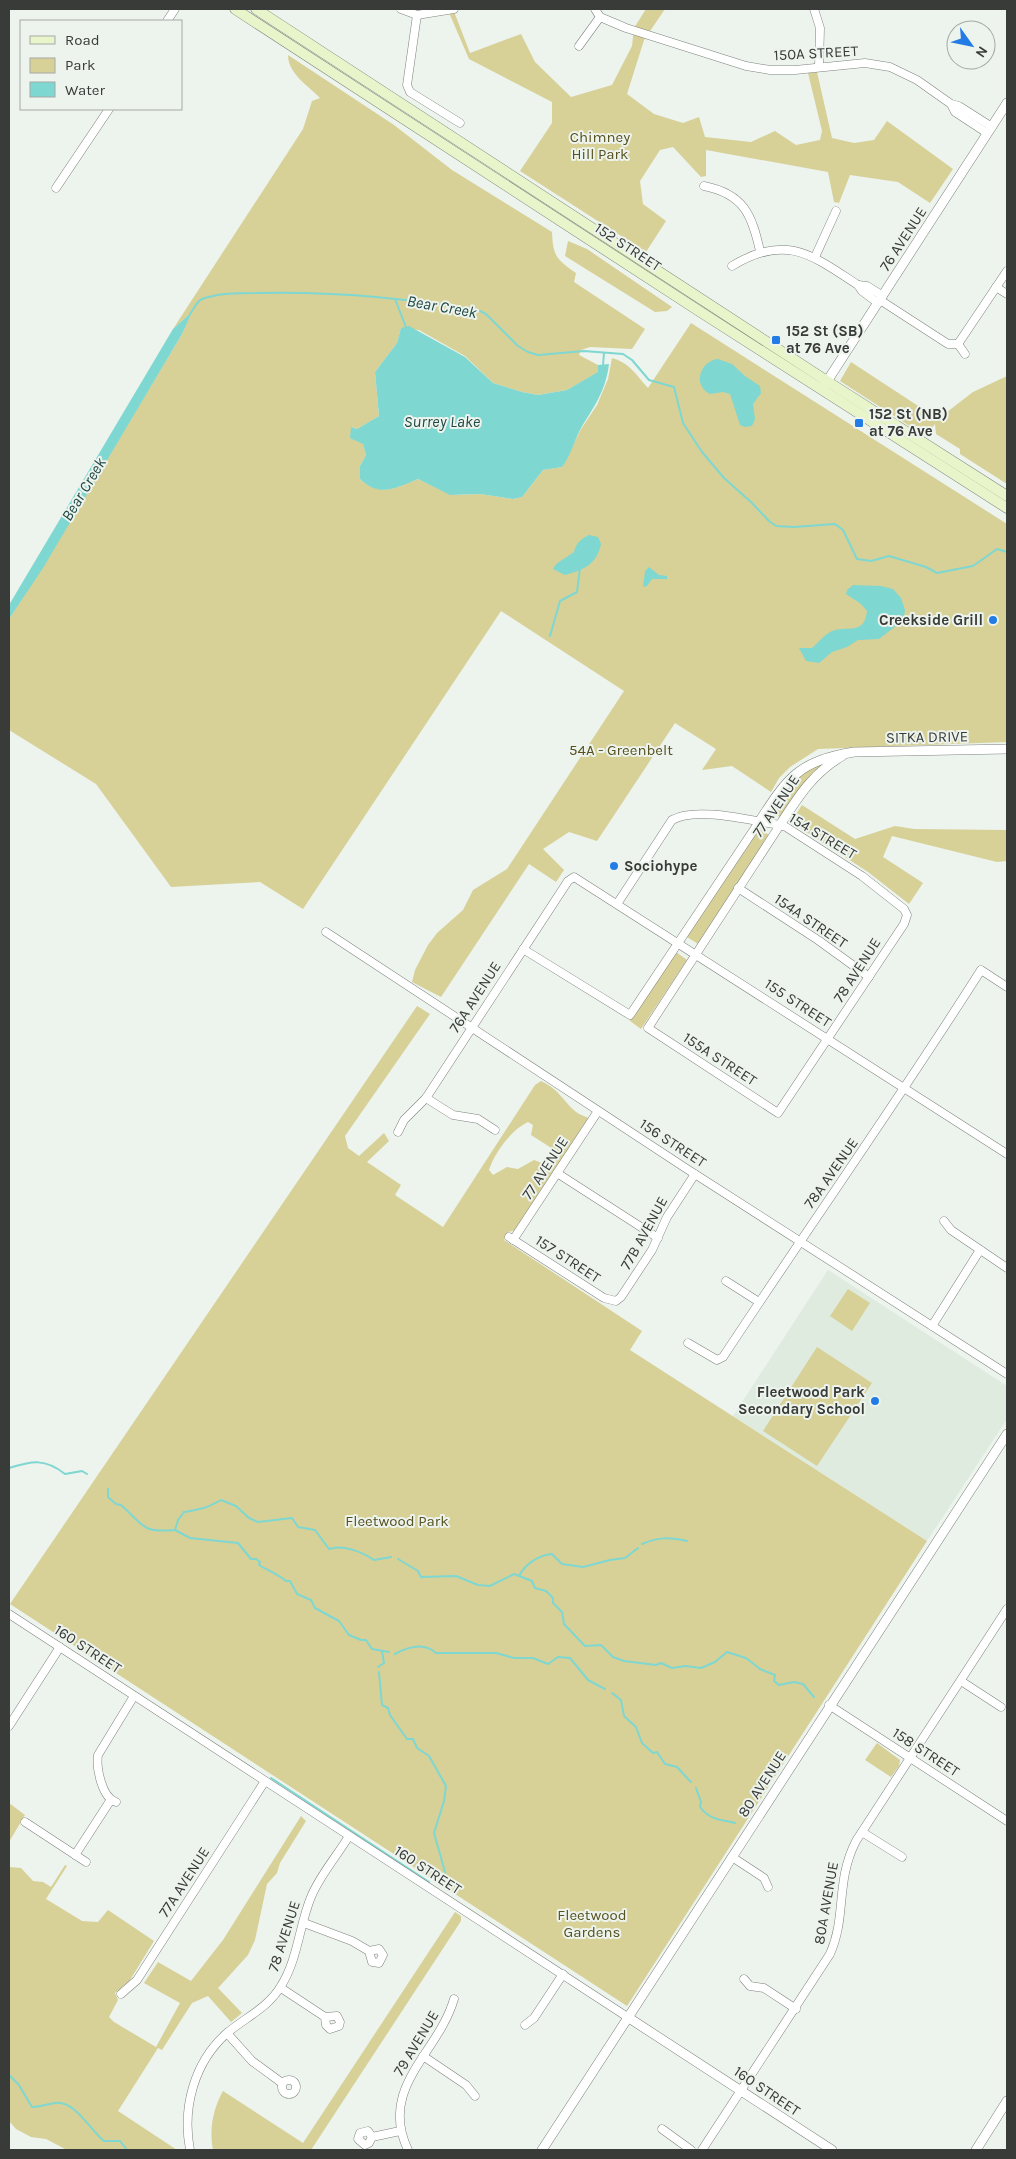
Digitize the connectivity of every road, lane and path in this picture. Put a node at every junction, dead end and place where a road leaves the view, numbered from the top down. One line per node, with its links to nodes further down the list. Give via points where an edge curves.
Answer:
1 (175, 9): 10 (street)
2 (235, 9): 29 (main road, 152 STREET)
3 (256, 9): 29 (main road, 152 STREET)
4 (401, 9): 8 (street)
5 (454, 9): 8 (street)
6 (594, 9): 9 (street)
7 (814, 9): 12 (street, via 820,28)
8 (417, 15): 15 (street, via 407,85 410,92)
9 (600, 17): 11 (street); 12 (street, 150A STREET, via 746,66 779,70)
10 (168, 20)
11 (579, 46)
12 (819, 67): 16 (street, 150A STREET, via 865,63 890,67 967,111)
13 (1007, 103): 16 (street, 76 AVENUE)
14 (108, 110): 18 (street)
15 (460, 123)
16 (989, 130): 26 (street, 76 AVENUE)
17 (704, 186): 20 (street, via 726,193 745,208 753,223)
18 (56, 188)
19 (836, 212): 21 (street)
20 (760, 251): 21 (street, via 792,251); 22 (street)
21 (815, 257): 26 (street, via 858,285 867,286)
22 (732, 266)
23 (1007, 271): 24 (street)
24 (996, 287): 25 (street); 27 (street)
25 (1007, 294)
26 (880, 299): 27 (street, via 948,344); 29 (street, 76 AVENUE)
27 (958, 344): 28 (street)
28 (965, 354)
29 (825, 385): 30 (main road, 152 STREET); 31 (main road, 152 STREET)
30 (1007, 496)
31 (1007, 508)
32 (1007, 749): 33 (street, SITKA DRIVE)
33 (847, 753): 34 (street, 77 AVENUE, via 821,759 797,772); 35 (street, 77 AVENUE, via 823,768 809,782)
34 (759, 822): 35 (street, 154 STREET); 38 (street, 154 STREET, via 706,815 677,818 669,824); 41 (street, 77 AVENUE)
35 (780, 825): 37 (street, 77 AVENUE); 39 (street, 154 STREET, via 867,880 902,907)
36 (574, 877): 38 (street, 155 STREET); 42 (street, 76A AVENUE, via 568,881)
37 (738, 888): 43 (street, 77 AVENUE); 44 (street, 154A STREET)
38 (617, 904): 41 (street, 155 STREET)
39 (907, 917): 44 (street, 78 AVENUE)
40 (326, 932): 46 (street, 156 STREET)
41 (679, 944): 42 (street, 77 AVENUE, via 630,1015); 43 (street, 155 STREET)
42 (523, 949): 46 (street, 76A AVENUE)
43 (694, 953): 47 (street, 77 AVENUE); 48 (street, 155 STREET)
44 (869, 977): 48 (street, 78 AVENUE)
45 (1007, 986): 49 (street, 78A AVENUE, via 981,970)
46 (471, 1028): 50 (street, 76A AVENUE); 51 (street, 156 STREET)
47 (648, 1028): 52 (street, 155A STREET)
48 (828, 1039): 49 (street, 155 STREET); 52 (street, 78 AVENUE)
49 (905, 1088): 55 (street, 155 STREET); 61 (street, 78A AVENUE)
50 (426, 1098): 53 (street, via 453,1115 478,1120); 54 (street, 76A AVENUE, via 404,1120)
51 (598, 1110): 56 (street, 77 AVENUE); 57 (street, 156 STREET)
52 (778, 1113)
53 (495, 1130)
54 (398, 1132)
55 (1007, 1154)
56 (557, 1173): 59 (street); 60 (street, 77 AVENUE)
57 (695, 1174): 59 (street, 77B AVENUE, via 667,1217); 61 (street, 156 STREET)
58 (944, 1221): 62 (street, via 951,1230)
59 (658, 1238): 65 (street, 77B AVENUE, via 621,1297)
60 (511, 1239): 65 (street, 157 STREET)
61 (800, 1241): 66 (street, 78A AVENUE); 67 (street, 156 STREET)
62 (980, 1250): 63 (street); 67 (street)
63 (1007, 1268)
64 (726, 1281): 66 (street)
65 (614, 1302)
66 (759, 1302): 68 (street, 78A AVENUE, via 723,1357 717,1360)
67 (932, 1326): 69 (street, 156 STREET)
68 (688, 1343)
69 (1007, 1374)
70 (1007, 1434): 76 (street, 80 AVENUE)
71 (1007, 1609): 74 (street, 80A AVENUE)
72 (9, 1614): 73 (street, 160 STREET)
73 (60, 1647): 75 (street, 160 STREET); 78 (street)
74 (961, 1681): 77 (street); 79 (street, 80A AVENUE)
75 (134, 1696): 80 (street, 160 STREET); 85 (street, via 98,1755 106,1795 113,1801)
76 (829, 1705): 79 (street, 158 STREET); 87 (street, 80 AVENUE)
77 (1002, 1707)
78 (9, 1726)
79 (910, 1758): 81 (street, 158 STREET); 83 (street, 80A AVENUE)
80 (265, 1781): 84 (street, 160 STREET); 95 (street, 77A AVENUE, via 137,1980)
81 (1007, 1821)
82 (25, 1822): 85 (street)
83 (862, 1832): 86 (street); 97 (street, 80A AVENUE, via 844,1871 835,1942 826,1963)
84 (349, 1836): 90 (street, 78 AVENUE, via 315,1889); 92 (street, 160 STREET)
85 (75, 1855): 88 (street)
86 (902, 1857)
87 (732, 1858): 89 (street, via 764,1878); 99 (street, 80 AVENUE)
88 (86, 1862)
89 (768, 1887)
90 (304, 1923): 91 (street); 94 (street, 78 AVENUE, via 291,1968)
91 (369, 1951)
92 (563, 1974): 99 (street, 160 STREET); 100 (street, via 534,2018)
93 (744, 1979): 97 (street, via 750,1986 764,1988)
94 (281, 1988): 98 (street); 101 (street, 78 AVENUE, via 258,2012)
95 (121, 1994)
96 (454, 1999): 102 (street, 79 AVENUE, via 448,2018)
97 (796, 2009): 104 (street, 80A AVENUE)
98 (326, 2017)
99 (629, 2018): 104 (street, 160 STREET); 112 (street, 80 AVENUE)
100 (525, 2025)
101 (227, 2033): 103 (street, via 252,2062); 110 (street, 78 AVENUE, via 198,2071 190,2095)
102 (423, 2056): 105 (street, via 466,2085); 108 (street, 79 AVENUE, via 404,2090 400,2104)
103 (282, 2083)
104 (742, 2090): 114 (street, 80A AVENUE); 115 (street, 160 STREET)
105 (475, 2096)
106 (1007, 2101): 116 (street)
107 (662, 2129): 113 (street)
108 (400, 2131): 109 (street); 111 (street)
109 (372, 2136)
110 (190, 2150)
111 (408, 2150)
112 (542, 2150)
113 (691, 2150)
114 (702, 2150)
115 (832, 2150)
116 (976, 2150)

